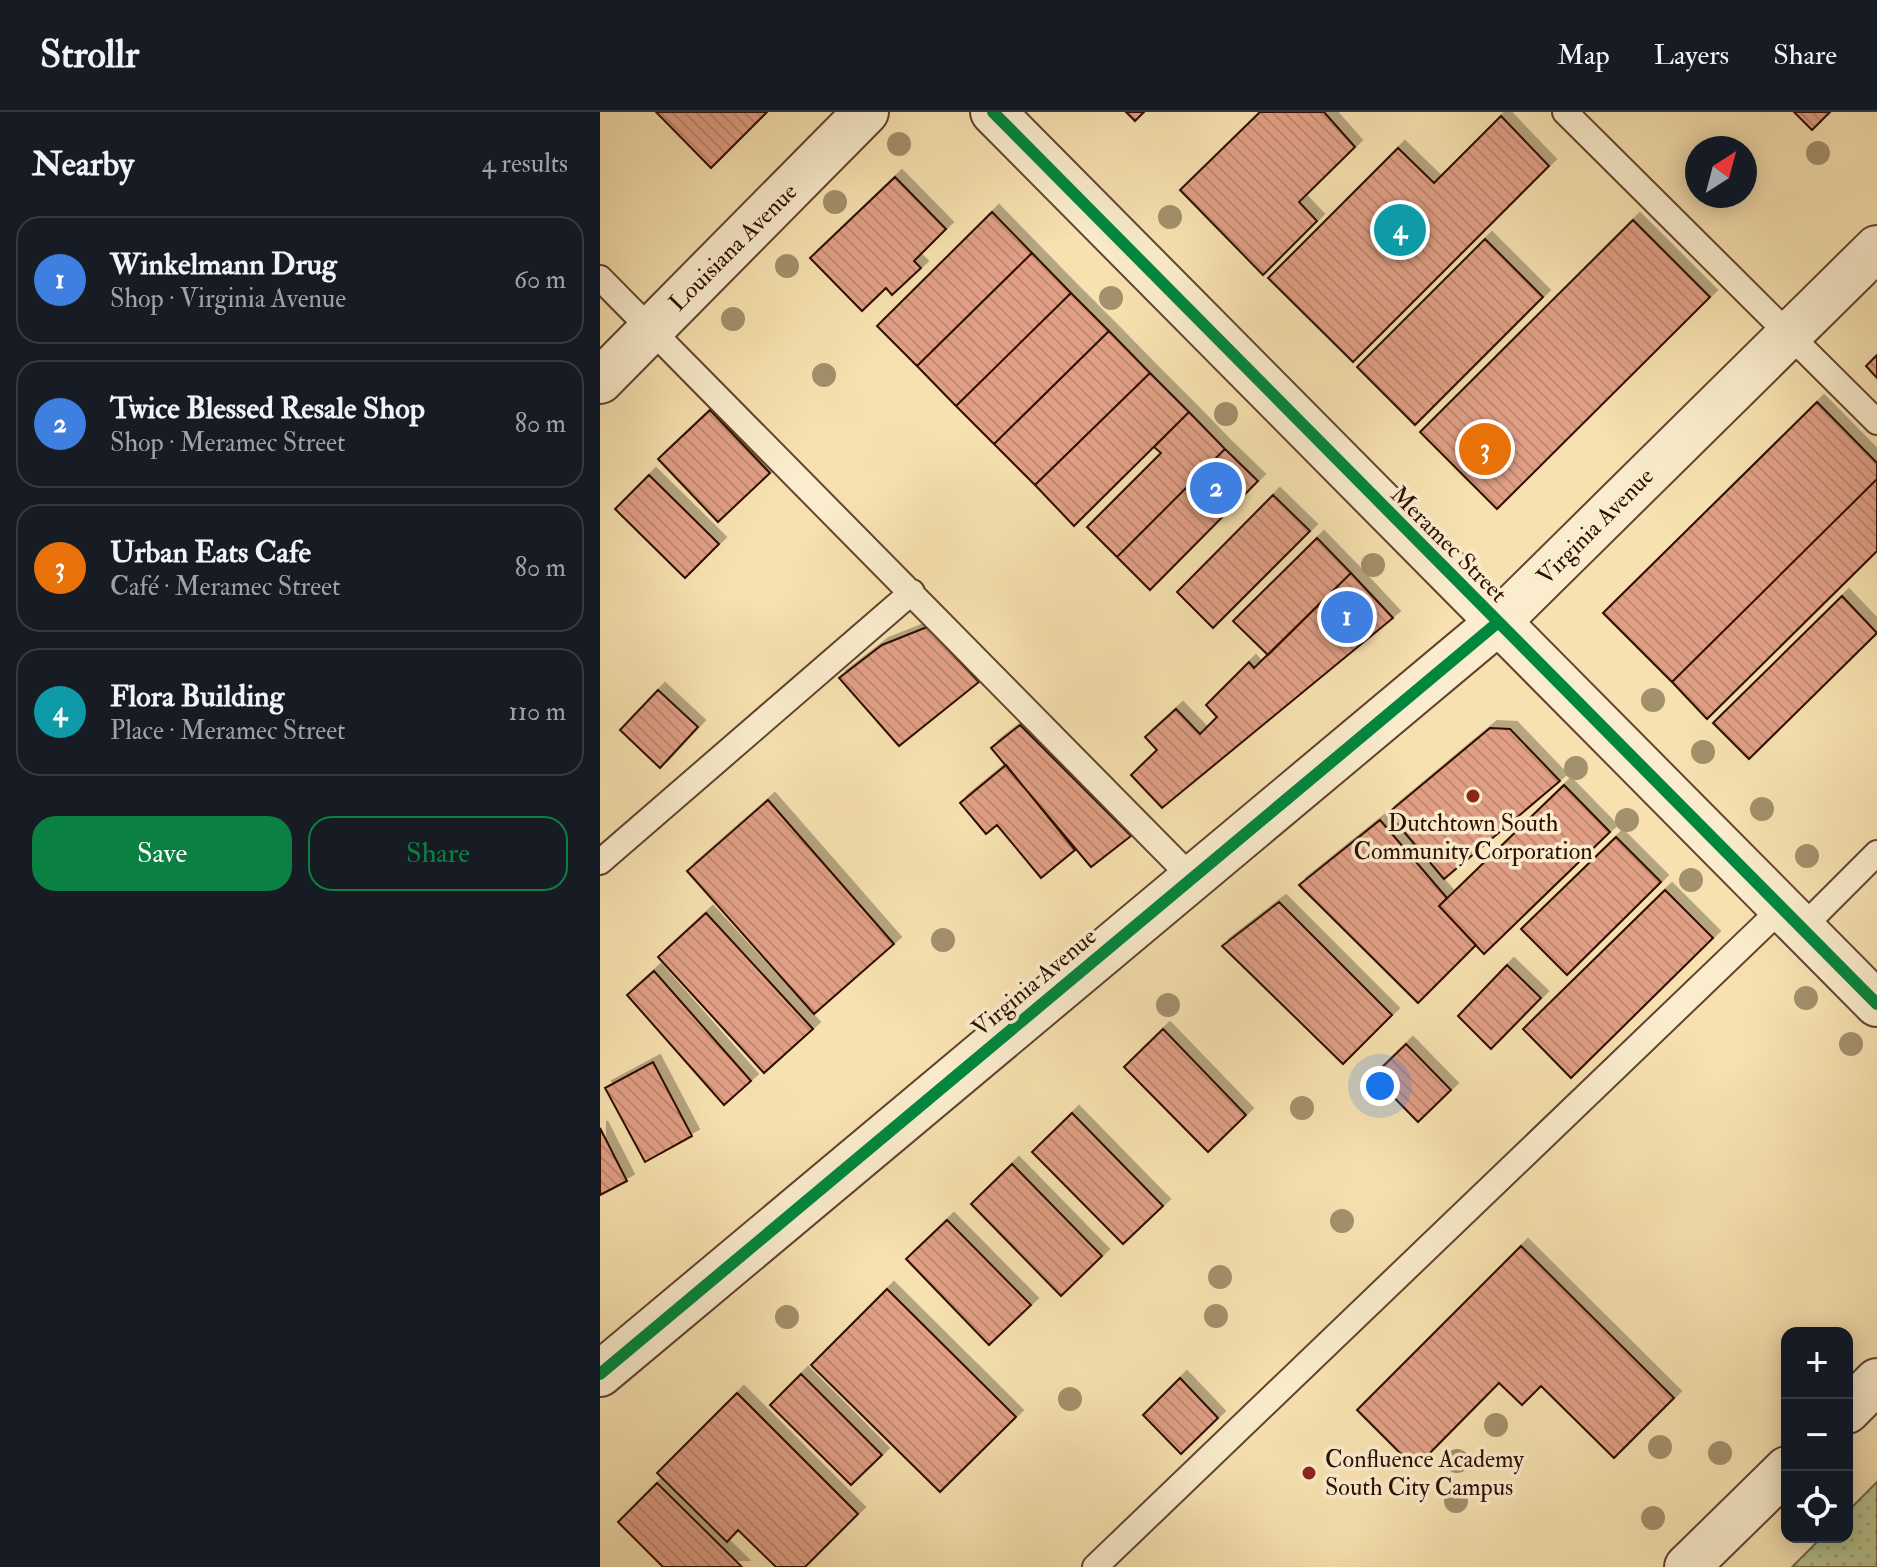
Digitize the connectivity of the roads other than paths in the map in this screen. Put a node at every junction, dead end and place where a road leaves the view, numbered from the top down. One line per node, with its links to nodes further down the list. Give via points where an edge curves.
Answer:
1 (866, 112): 6 (street, Louisiana Avenue)
2 (993, 112): 11 (street, Meramec Street)
3 (1565, 112): 7 (lane)
4 (1877, 248): 7 (street, Virginia Avenue)
5 (600, 278): 6 (lane)
6 (652, 329): 8 (street, Louisiana Avenue); 10 (lane)
7 (1790, 335): 9 (lane); 11 (street, Virginia Avenue)
8 (600, 381)
9 (1877, 422)
10 (912, 592): 13 (lane); 14 (lane)
11 (1496, 624): 14 (street, Virginia Avenue); 15 (street, Meramec Street)
12 (1877, 853): 15 (lane)
13 (600, 862)
14 (1192, 878): 17 (street, Virginia Avenue)
15 (1791, 919): 16 (street, Meramec Street); 21 (lane)
16 (1877, 1004)
17 (600, 1374)
18 (1877, 1381): 19 (street)
19 (1853, 1405)
20 (1785, 1471): 22 (street)
21 (1095, 1567)
22 (1687, 1567)

